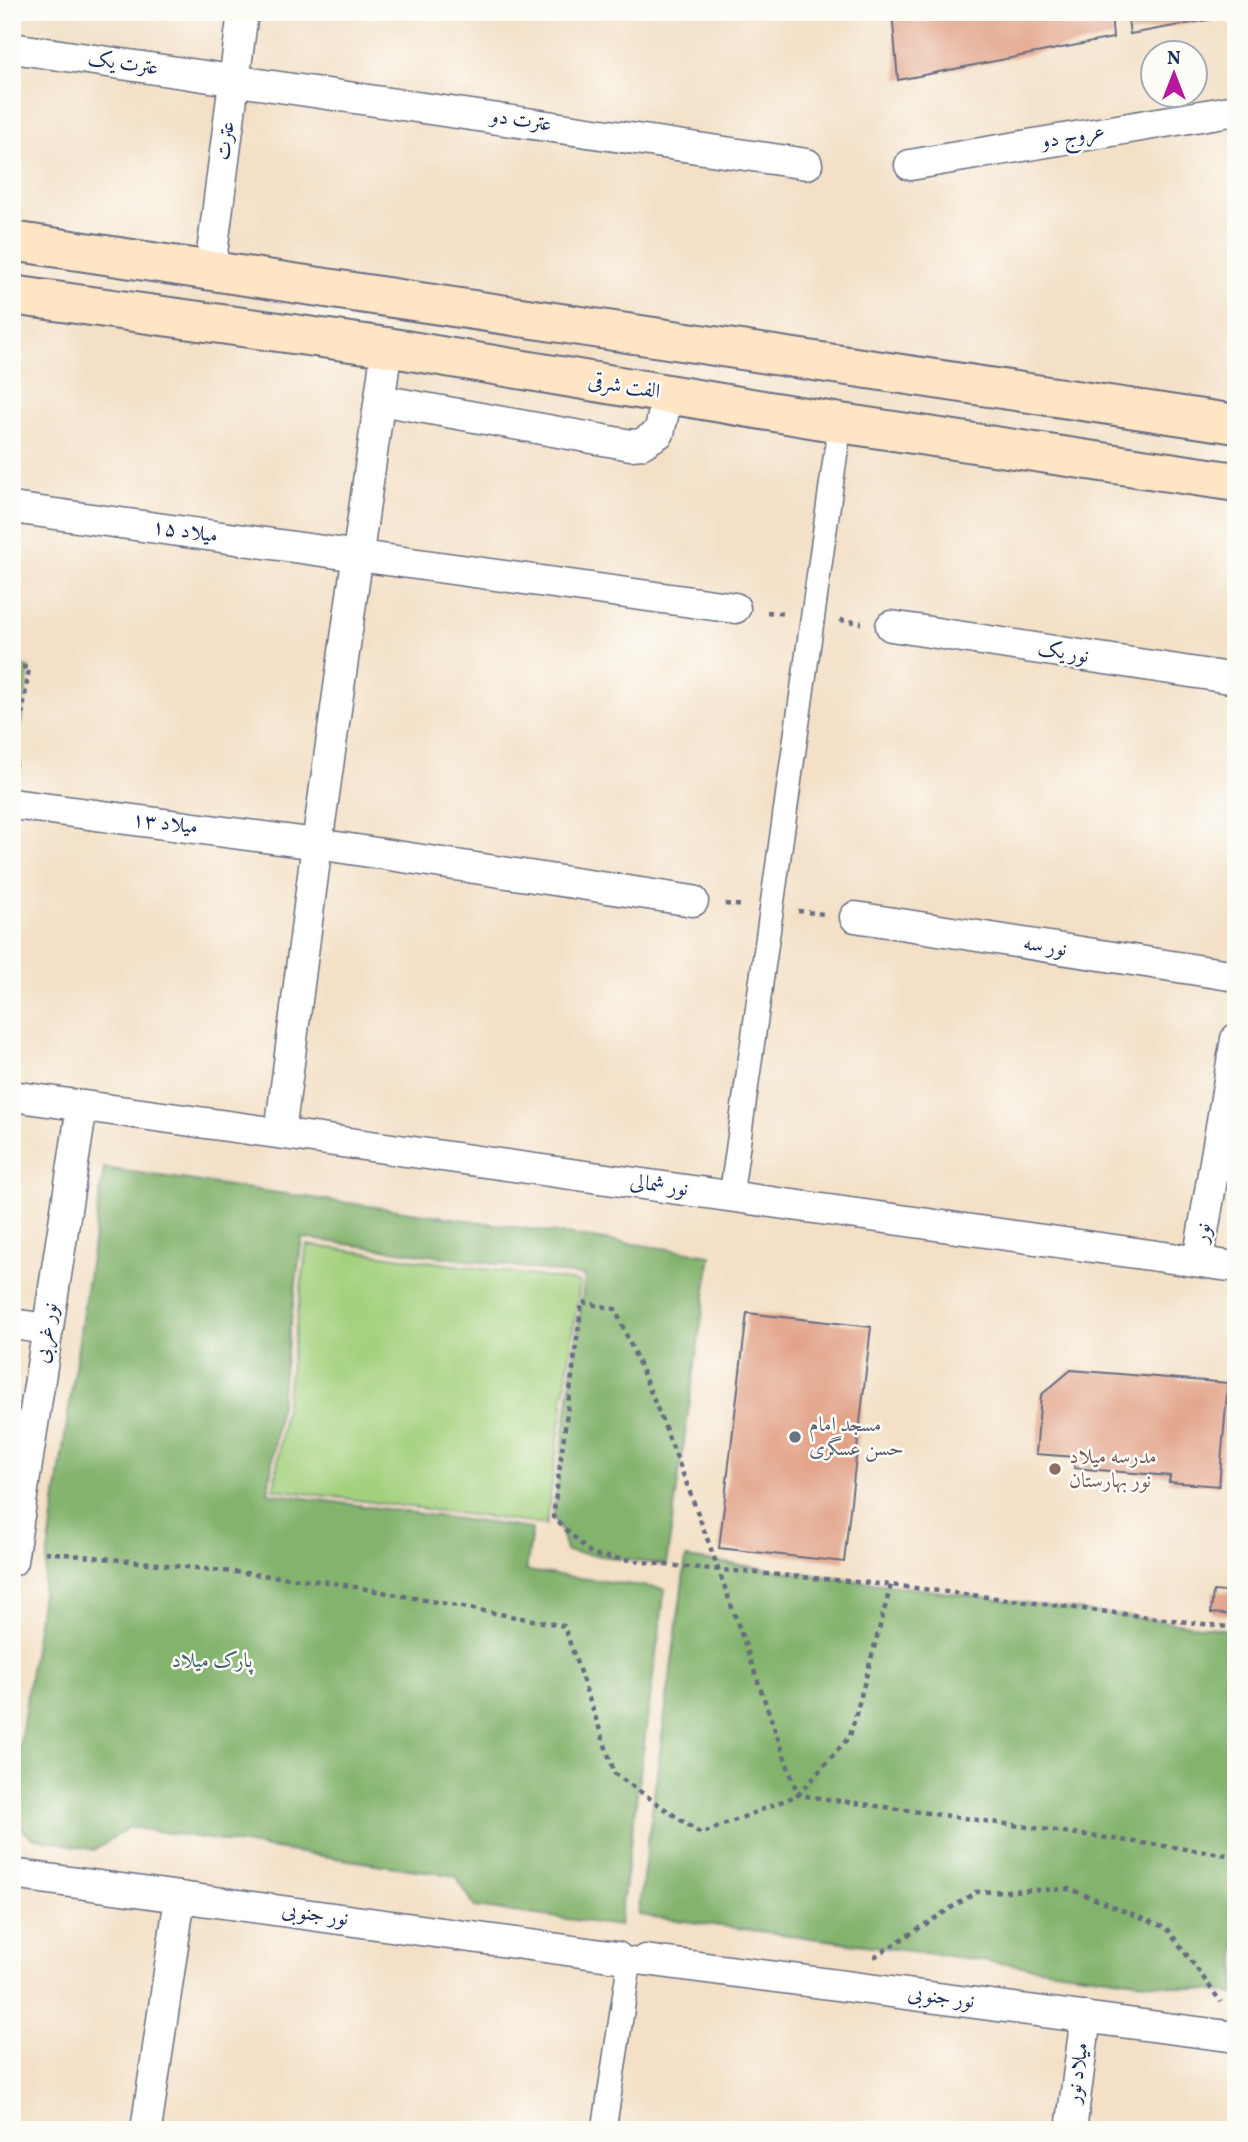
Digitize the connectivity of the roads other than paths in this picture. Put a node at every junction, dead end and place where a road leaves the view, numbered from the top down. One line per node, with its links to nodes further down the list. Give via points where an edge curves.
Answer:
1 (243, 12): 3 (street, عترت)
2 (12, 48): 3 (street, عترت یک)
3 (234, 79): 5 (street, عترت دو); 8 (street, عترت)
4 (1236, 110): 6 (street, عروج دو)
5 (807, 164)
6 (910, 165)
7 (12, 241): 8 (main road)
8 (210, 269): 14 (main road)
9 (12, 295): 10 (main road, الفت شرقی)
10 (387, 347): 11 (main road, الفت شرقی); 12 (street)
11 (668, 394): 12 (street, via 659,433 631,445); 13 (main road, الفت شرقی)
12 (380, 400): 17 (street)
13 (841, 423): 15 (main road, الفت شرقی); 30 (street)
14 (1236, 424)
15 (1236, 482)
16 (12, 508): 17 (street, میلاد ۱۵)
17 (358, 555): 18 (street, میلاد ۱۵); 22 (street)
18 (735, 608)
19 (891, 626): 20 (street, نور یک)
20 (1236, 679)
21 (13, 791): 22 (street, میلاد ۱۳)
22 (317, 844): 23 (street, میلاد ۱۳); 29 (street)
23 (693, 901)
24 (855, 917): 25 (street, نور سه)
25 (1236, 976)
26 (1236, 1039): 31 (street, نور)
27 (12, 1096): 28 (street, نور شمالی)
28 (82, 1106): 29 (street, نور شمالی); 34 (street, نور غربی)
29 (279, 1133): 30 (street, نور شمالی)
30 (732, 1196): 31 (street, نور شمالی)
31 (1198, 1261): 32 (street, نور شمالی)
32 (1236, 1267)
33 (12, 1324): 34 (street)
34 (48, 1329): 35 (street, نور غربی)
35 (18, 1479): 36 (street, نور غربی)
36 (13, 1555)
37 (12, 1874): 38 (street, نور جنوبی)
38 (180, 1897): 39 (street, نور جنوبی); 42 (street)
39 (631, 1959): 40 (street, نور جنوبی); 43 (street)
40 (1086, 2017): 41 (street, نور جنوبی); 44 (street, میلاد نور)
41 (1232, 2025)
42 (146, 2130)
43 (604, 2130)
44 (1071, 2130)

